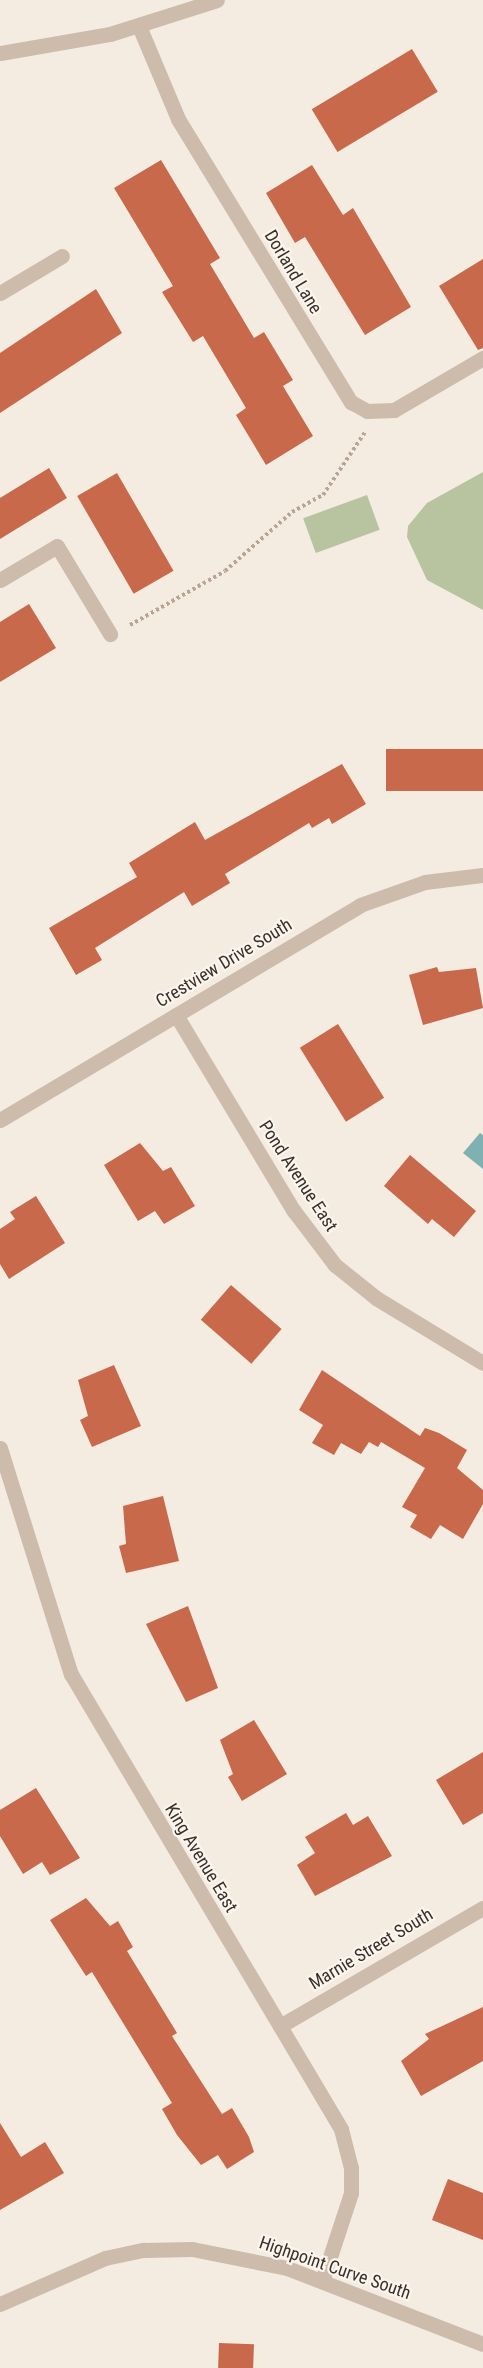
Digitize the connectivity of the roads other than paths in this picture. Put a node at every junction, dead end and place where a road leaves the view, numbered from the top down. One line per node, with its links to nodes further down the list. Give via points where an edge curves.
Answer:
1 (217, 0): 2 (street)
2 (139, 26): 3 (street); 6 (street, Dorland Lane, via 167,100 351,402 374,412 402,407)
3 (0, 53)
4 (62, 256): 5 (street)
5 (0, 293)
6 (483, 358)
7 (0, 580): 8 (street, via 57,546)
8 (110, 634)
9 (483, 875): 10 (street, Crestview Drive South, via 425,882 375,897)
10 (176, 1015): 11 (street, Crestview Drive South); 12 (street, Pond Avenue East, via 294,1211 335,1265 376,1298)
11 (0, 1120)
12 (483, 1363)
13 (0, 1448): 15 (street, King Avenue East, via 71,1674)
14 (483, 1908): 15 (street, Marnie Street South)
15 (280, 2026): 16 (street, King Avenue East, via 334,2116 351,2168 348,2208)
16 (322, 2281): 17 (street, Highpoint Curve South, via 248,2258 166,2248 87,2263); 18 (street, Highpoint Curve South)
17 (0, 2304)
18 (483, 2344)

